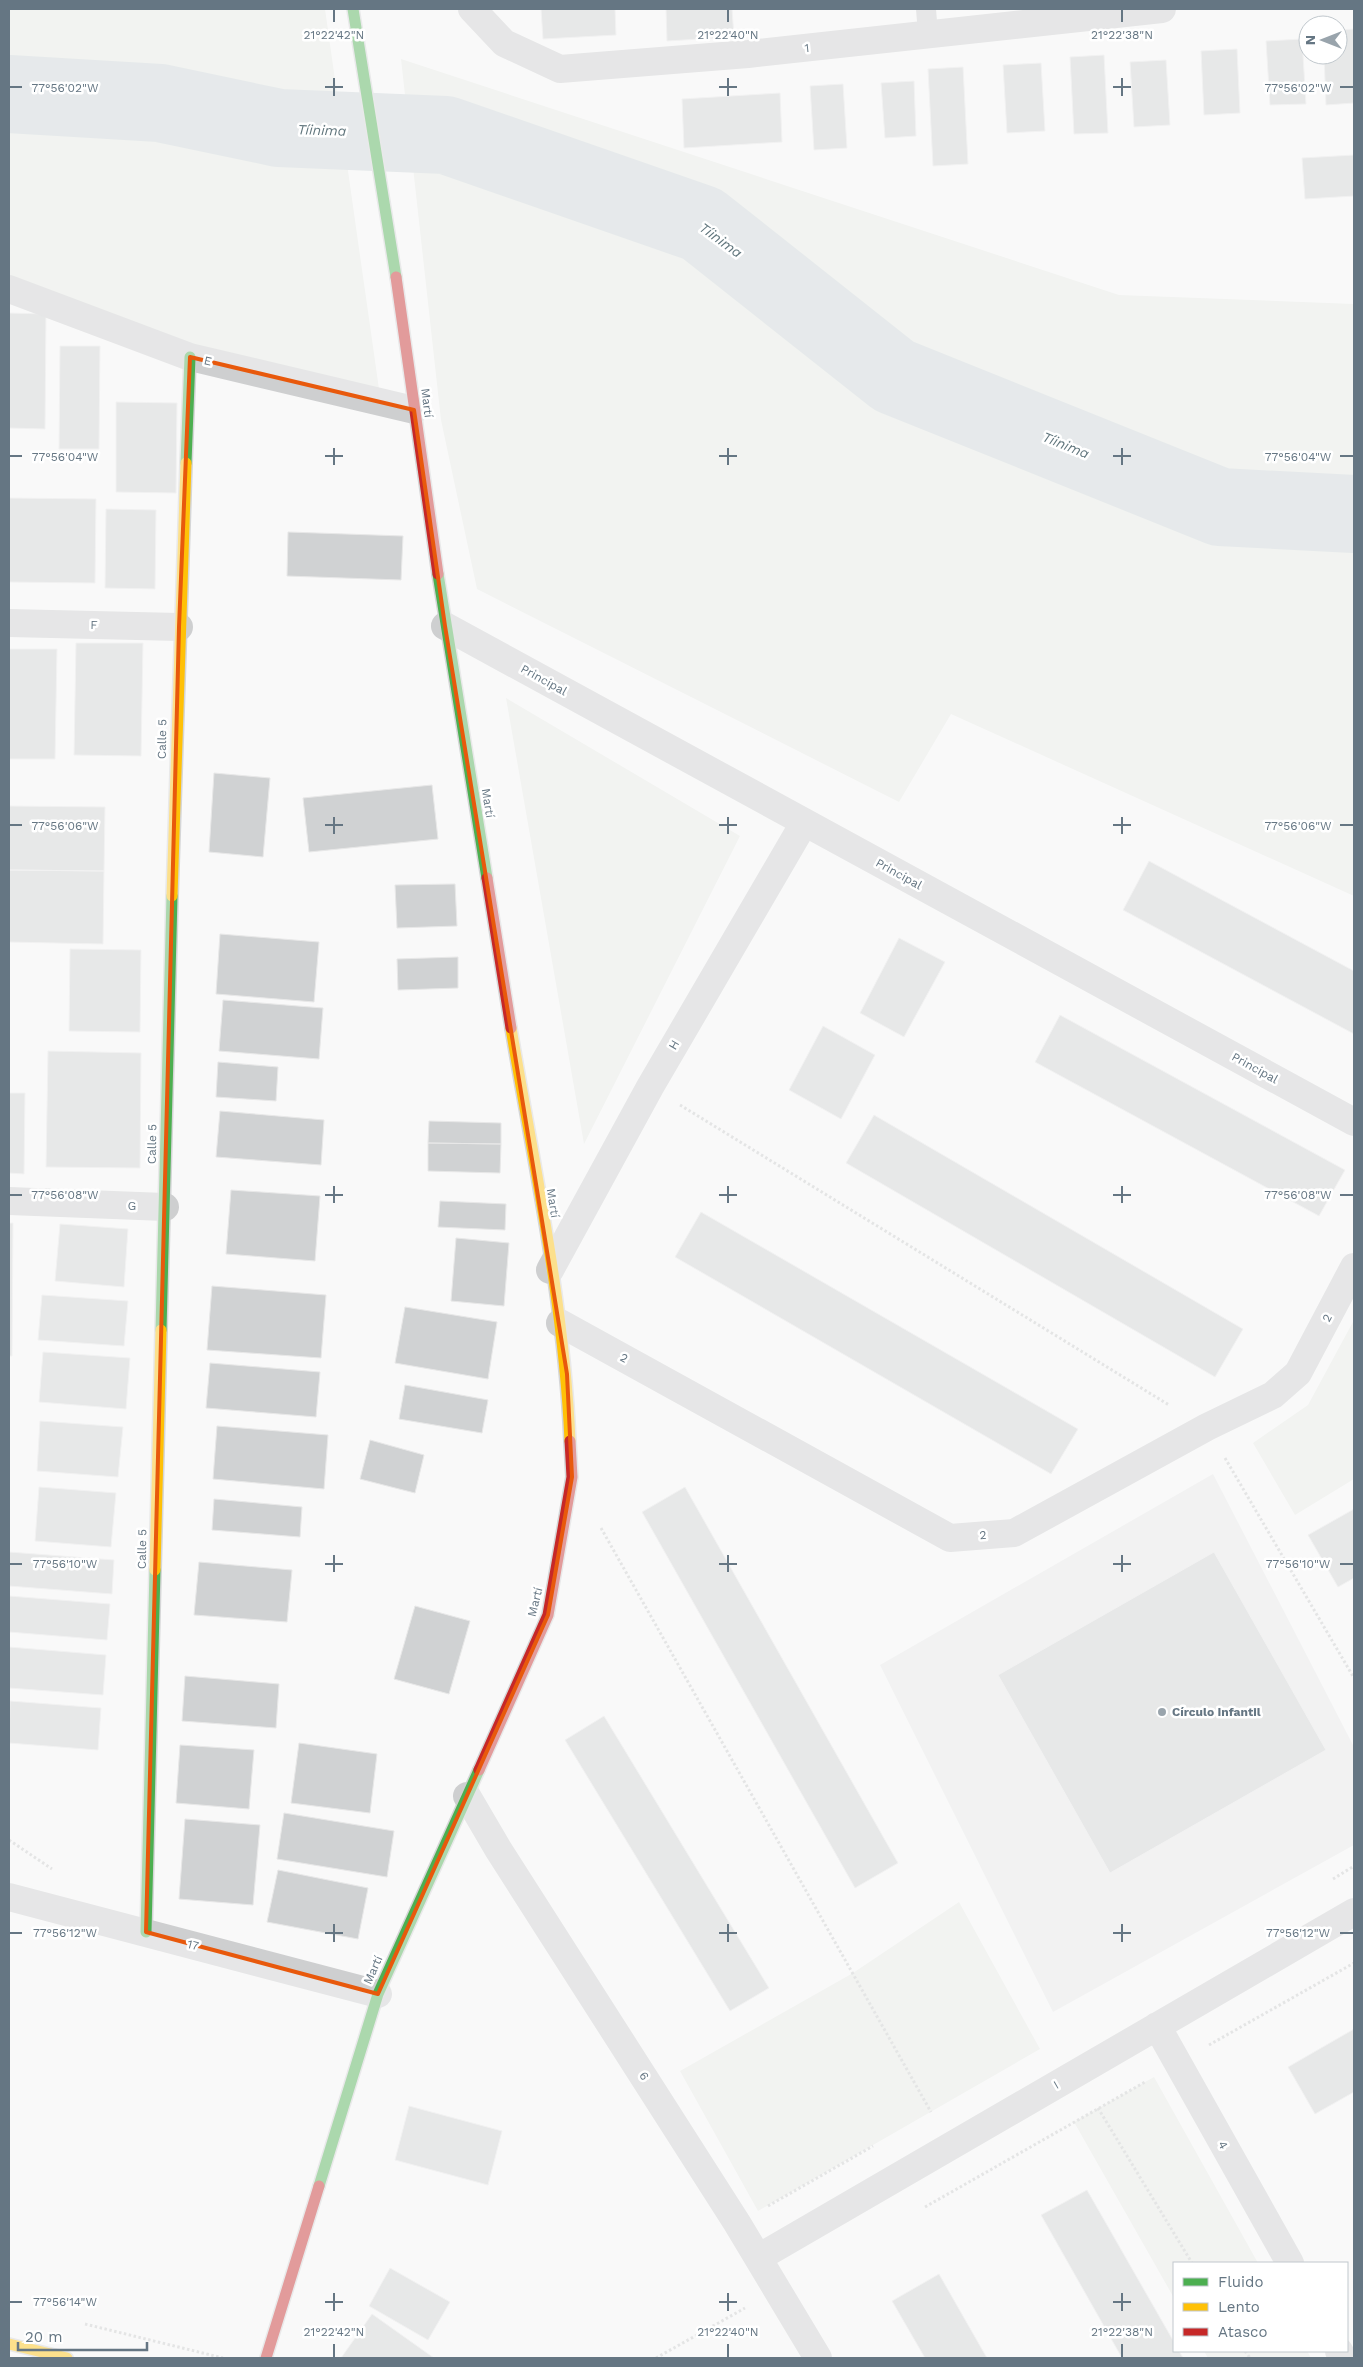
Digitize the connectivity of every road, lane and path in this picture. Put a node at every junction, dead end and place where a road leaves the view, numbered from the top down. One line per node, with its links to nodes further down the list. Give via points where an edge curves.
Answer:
1 (353, 9): 7 (street, Martí)
2 (472, 9): 4 (street, 1, via 504,44 560,69 748,54)
3 (1162, 9): 4 (street, 1)
4 (927, 21)
5 (9, 289): 6 (street, E)
6 (190, 357): 7 (street, E); 10 (street, Calle 5)
7 (414, 410): 9 (street, Martí)
8 (9, 623): 10 (street, F)
9 (445, 626): 11 (street, Principal); 17 (street, Martí)
10 (179, 627): 15 (street, Calle 5)
11 (804, 823): 12 (street, H); 13 (street, Principal)
12 (650, 1087): 17 (street, H); 19 (path)
13 (1354, 1122)
14 (9, 1201): 15 (street, G)
15 (164, 1207): 25 (street, Calle 5)
16 (1354, 1267): 19 (street, 2, via 1298,1373 1273,1395)
17 (550, 1270): 18 (street, Martí)
18 (560, 1323): 19 (street, 2, via 950,1538 1014,1533); 20 (street, Martí, via 568,1374)
19 (1207, 1428): 21 (path)
20 (572, 1477): 22 (street, Martí, via 548,1615); 31 (path)
21 (1354, 1678)
22 (467, 1796): 27 (street, Martí); 33 (street, 6)
23 (9, 1896): 25 (street, 17)
24 (1354, 1912): 28 (street, I)
25 (146, 1932): 27 (street, 17)
26 (1354, 1963): 29 (path)
27 (378, 1994): 41 (street, Martí)
28 (1157, 2026): 29 (street, 4); 33 (street, I)
29 (1178, 2063): 30 (path); 35 (street, 4)
30 (1098, 2108): 32 (path); 34 (path)
31 (931, 2112)
32 (922, 2208)
33 (758, 2258): 36 (street, 6)
34 (1191, 2262)
35 (1289, 2262)
36 (778, 2290): 42 (path); 43 (street, 6)
37 (83, 2324): 40 (path)
38 (9, 2344): 39 (street)
39 (67, 2358)
40 (223, 2358)
41 (266, 2358)
42 (656, 2358)
43 (818, 2358)

